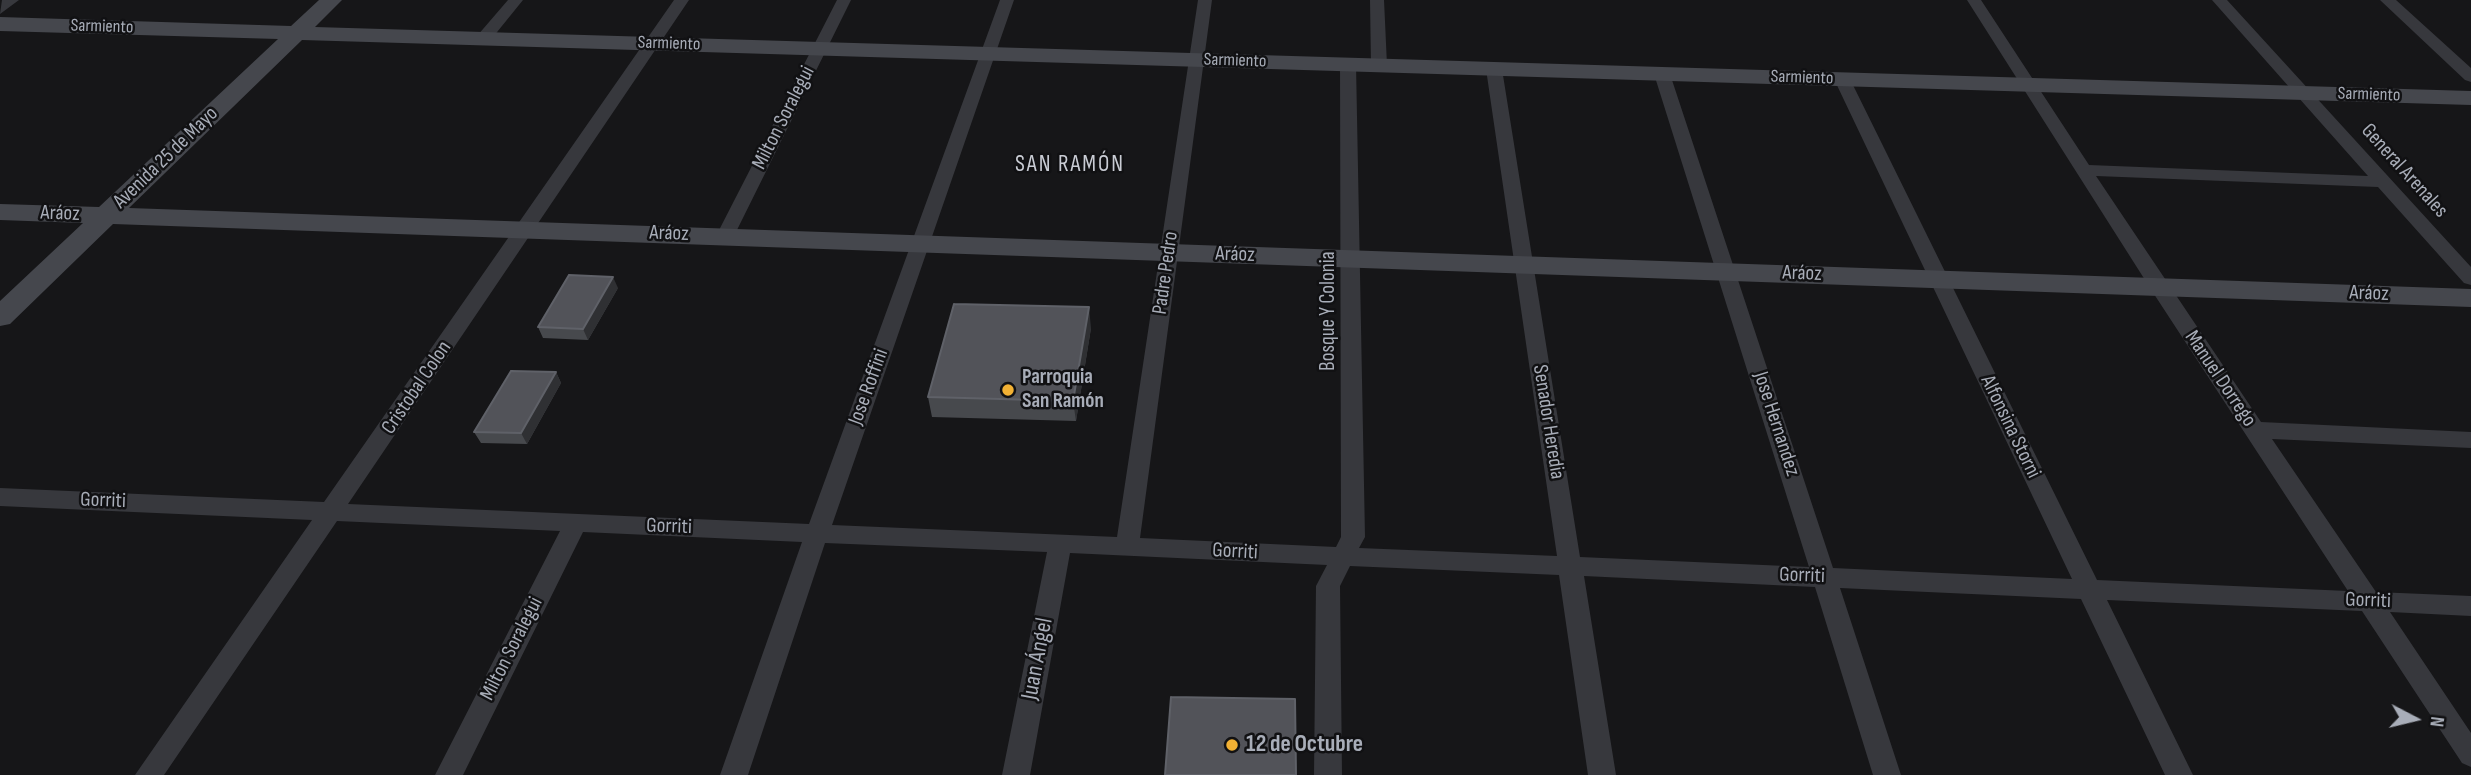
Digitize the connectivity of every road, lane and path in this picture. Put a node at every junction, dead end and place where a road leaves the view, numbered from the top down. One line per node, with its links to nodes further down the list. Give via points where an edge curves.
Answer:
1 (12, 0): 12 (street)
2 (331, 0): 14 (street, Avenida 25 de Mayo)
3 (516, 0): 15 (street)
4 (682, 0): 16 (street, Cristobal Colon)
5 (844, 0): 17 (street, Milton Soralegui)
6 (1007, 0): 18 (street, Jose Roffini)
7 (1205, 0): 19 (street, Padre Pedro)
8 (1377, 0): 21 (street)
9 (1974, 0): 26 (street, Manuel Dorrego)
10 (2219, 0): 27 (street, General Arenales)
11 (2388, 0): 24 (street)
12 (0, 9)
13 (0, 24): 14 (street, Sarmiento)
14 (296, 33): 15 (street, Sarmiento); 32 (street, Avenida 25 de Mayo)
15 (483, 39): 16 (street, Sarmiento)
16 (652, 44): 17 (street, Sarmiento); 33 (street, Cristobal Colon)
17 (819, 49): 18 (street, Sarmiento); 34 (street, Milton Soralegui)
18 (988, 54): 19 (street, Sarmiento); 35 (street, Jose Roffini)
19 (1196, 60): 20 (street, Sarmiento); 36 (street, Padre Pedro)
20 (1349, 64): 21 (street, Sarmiento); 37 (street, Bosque Y Colonia)
21 (1378, 65): 22 (street, Sarmiento)
22 (1494, 69): 23 (street, Sarmiento); 38 (street, Senador Heredia)
23 (1662, 74): 25 (street, Sarmiento); 39 (street, Jose Hernandez)
24 (2471, 77)
25 (1842, 79): 26 (street, Sarmiento); 40 (street, Alfonsina Storni)
26 (2028, 85): 27 (street, Sarmiento); 29 (street, Manuel Dorrego)
27 (2302, 93): 28 (street, Sarmiento); 30 (street, General Arenales)
28 (2471, 98)
29 (2084, 170): 30 (street); 42 (street, Manuel Dorrego)
30 (2383, 182): 41 (street, General Arenales)
31 (0, 212): 32 (street, Aráoz)
32 (106, 215): 33 (street, Aráoz); 44 (street, Avenida 25 de Mayo)
33 (526, 230): 34 (street, Aráoz); 48 (street, Cristobal Colon)
34 (725, 236): 35 (street, Aráoz)
35 (920, 243): 36 (street, Aráoz); 50 (street, Jose Roffini)
36 (1169, 253): 37 (street, Aráoz); 52 (street, Padre Pedro)
37 (1352, 259): 38 (street, Aráoz); 53 (street, Bosque Y Colonia, via 1353,537)
38 (1524, 264): 39 (street, Aráoz); 54 (street, Senador Heredia)
39 (1727, 271): 40 (street, Aráoz); 55 (street, Jose Hernandez)
40 (1938, 279): 42 (street, Aráoz); 56 (street, Alfonsina Storni)
41 (2471, 279)
42 (2159, 287): 43 (street, Aráoz); 45 (street, Manuel Dorrego)
43 (2471, 298)
44 (0, 317)
45 (2254, 430): 46 (street); 57 (street, Manuel Dorrego)
46 (2471, 440)
47 (0, 497): 48 (street, Gorriti)
48 (332, 511): 49 (street, Gorriti); 60 (street, Cristobal Colon)
49 (575, 524): 50 (street, Gorriti); 61 (street, Milton Soralegui)
50 (817, 533): 51 (street, Gorriti); 62 (street, Jose Roffini)
51 (1060, 544): 52 (street, Gorriti); 63 (street, Juan Ángel)
52 (1127, 547): 53 (street, Gorriti)
53 (1345, 556): 54 (street, Gorriti); 64 (street, via 1328,586)
54 (1570, 566): 55 (street, Gorriti); 65 (street, Senador Heredia)
55 (1824, 577): 56 (street, Gorriti); 66 (street, Jose Hernandez)
56 (2089, 589): 57 (street, Gorriti); 67 (street, Alfonsina Storni)
57 (2369, 601): 58 (street, Gorriti); 59 (street, Manuel Dorrego)
58 (2471, 606)
59 (2471, 755)
60 (149, 775)
61 (449, 775)
62 (734, 775)
63 (1016, 775)
64 (1328, 775)
65 (1602, 775)
66 (1886, 775)
67 (2179, 775)

